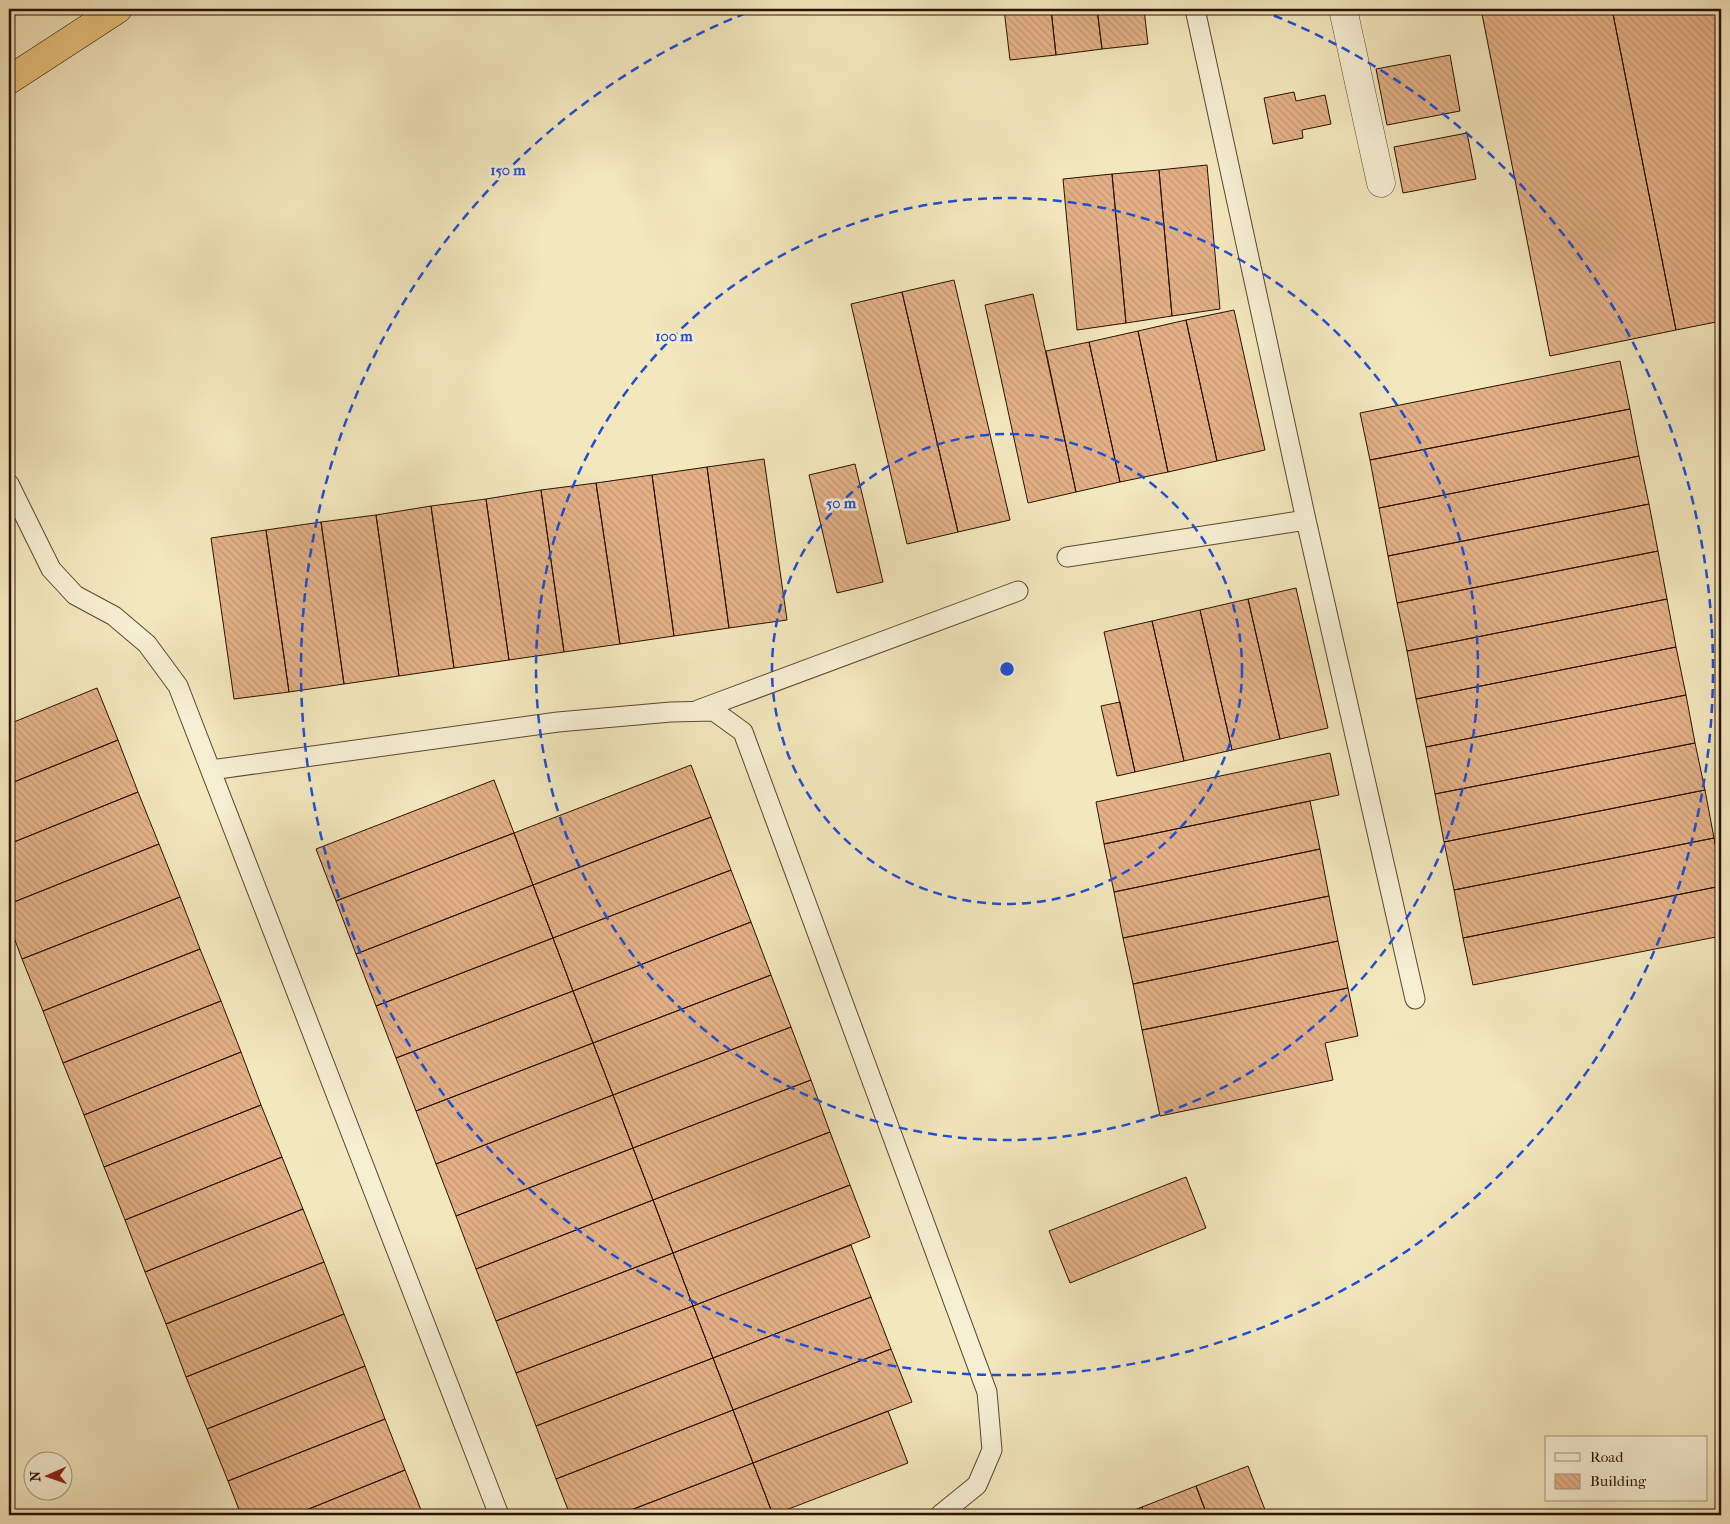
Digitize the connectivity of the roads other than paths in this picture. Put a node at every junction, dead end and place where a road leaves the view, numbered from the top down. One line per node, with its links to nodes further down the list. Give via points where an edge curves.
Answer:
1 (118, 9): 4 (highway)
2 (1195, 9): 7 (lane)
3 (1343, 9): 5 (street)
4 (9, 80)
5 (1381, 183)
6 (9, 484): 11 (lane, via 50,569 75,595 114,616 147,644 178,686)
7 (1306, 520): 8 (lane); 12 (lane)
8 (1067, 557)
9 (1018, 591): 10 (lane)
10 (694, 712): 11 (lane, via 558,722); 14 (lane, via 714,711 743,732 987,1392 992,1450 977,1485)
11 (211, 770): 13 (lane)
12 (1415, 999)
13 (499, 1515)
14 (940, 1515)

